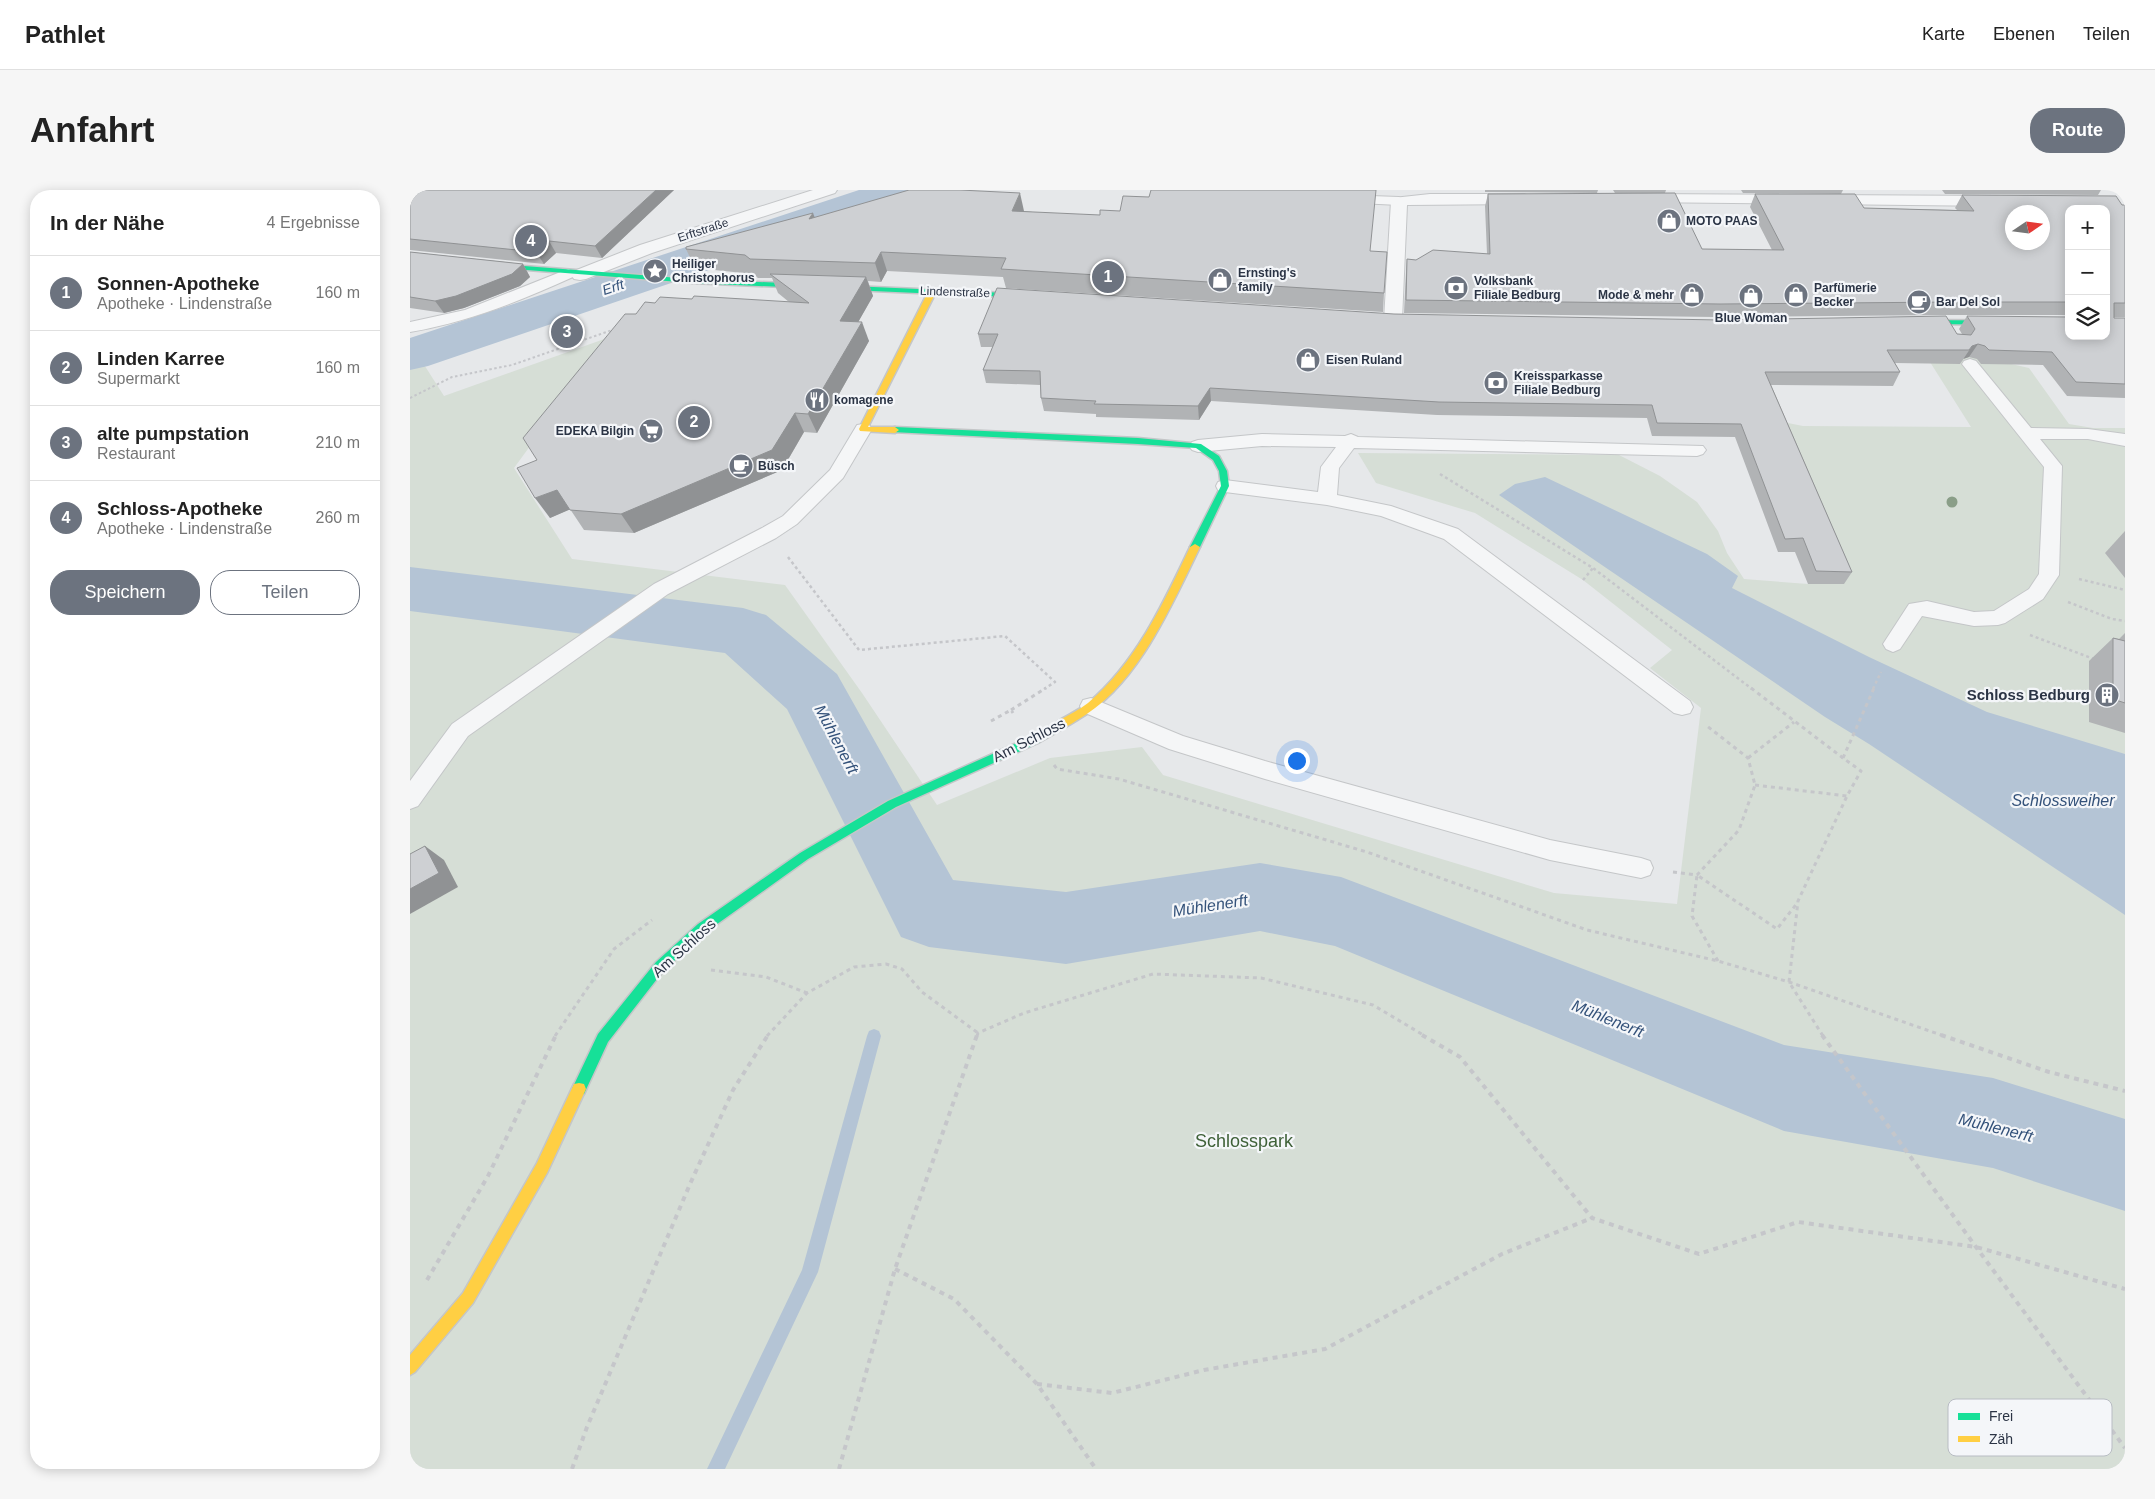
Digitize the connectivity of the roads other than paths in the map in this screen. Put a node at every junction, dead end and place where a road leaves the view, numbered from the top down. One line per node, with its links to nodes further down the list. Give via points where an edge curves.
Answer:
1 (829, 190): 8 (street, Erftstraße, via 646,249)
2 (1329, 198): 5 (lane)
3 (1542, 199): 5 (street)
4 (1628, 199): 6 (street)
5 (1399, 201): 11 (street)
6 (2015, 202)
7 (474, 263): 8 (street)
8 (580, 275): 9 (street, Lindenstraße); 15 (lane, via 437,323)
9 (932, 292): 10 (street, Lindenstraße); 18 (street)
10 (1043, 296)
11 (1393, 320)
12 (1904, 322): 13 (street)
13 (1944, 322): 14 (street); 16 (lane)
14 (2065, 323)
15 (410, 327)
16 (1953, 336)
17 (1970, 364): 19 (lane)
18 (863, 428): 22 (street); 29 (lane, via 837,474 790,520 661,589 460,730)
19 (2026, 433): 21 (lane, via 2088,434); 26 (lane, via 2053,466 2049,575 2036,594 1998,618 1974,619 1927,608 1916,609)
20 (1351, 440): 22 (lane, via 1262,440); 23 (lane); 25 (lane, via 1330,467)
21 (2125, 440)
22 (1198, 446): 24 (street, via 1216,458 1223,471)
23 (1697, 450)
24 (1225, 486): 25 (lane); 27 (street, Am Schloss, via 1168,603 1124,673)
25 (1327, 499): 28 (lane, via 1384,510 1450,534)
26 (1893, 644)
27 (1091, 706): 30 (lane, via 1176,743 1265,770 1550,850); 31 (street, Am Schloss, via 1034,740 892,804 804,856 702,928 660,966 603,1038 542,1168 468,1298)
28 (1682, 707)
29 (410, 799)
30 (1641, 868)
31 (410, 1367)

